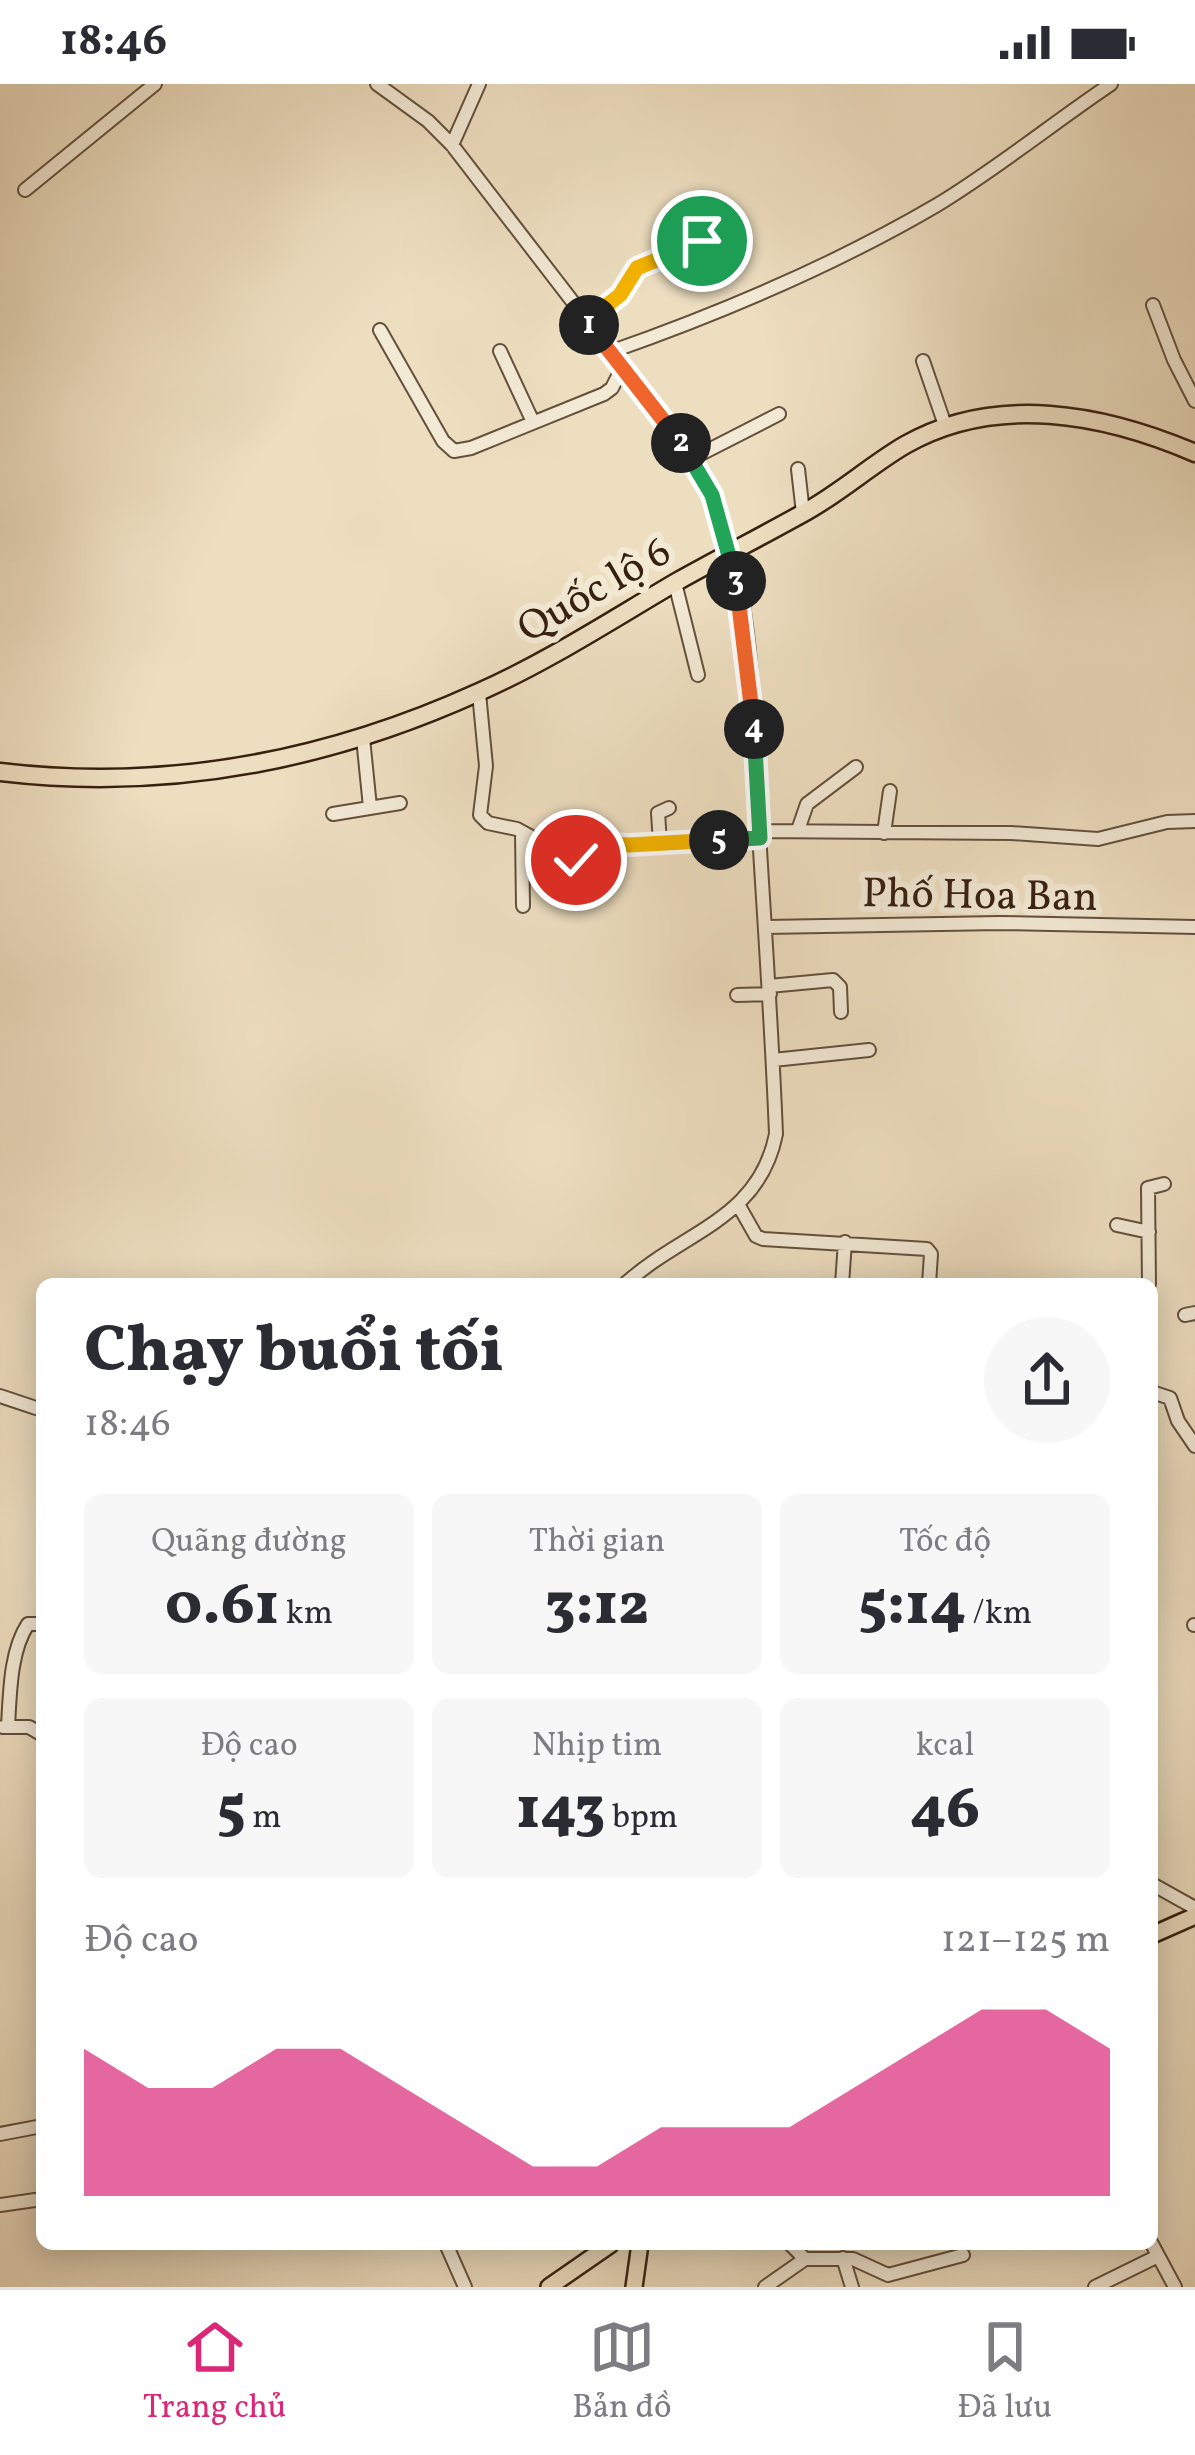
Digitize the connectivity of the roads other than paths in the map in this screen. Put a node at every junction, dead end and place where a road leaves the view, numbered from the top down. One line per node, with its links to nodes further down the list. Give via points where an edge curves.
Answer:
1 (155, 84): 7 (street)
2 (377, 84): 6 (street)
3 (479, 84): 6 (street)
4 (1111, 84): 5 (street)
5 (1089, 90): 13 (street, via 993,169 870,242 747,302)
6 (452, 145): 10 (street)
7 (25, 190)
8 (702, 241): 10 (street, via 637,268 620,295)
9 (1153, 305): 16 (street)
10 (586, 322): 13 (street)
11 (380, 330): 18 (street, via 450,448 465,450)
12 (500, 351): 18 (street)
13 (610, 352): 15 (street)
14 (922, 362): 19 (street)
15 (622, 368): 18 (street, via 609,391); 21 (street)
16 (1195, 400)
17 (778, 414): 21 (street)
18 (533, 422)
19 (946, 428): 20 (highway, Quốc lộ 6, via 1007,415 1091,417); 23 (highway, Quốc lộ 6, via 908,443)
20 (1195, 452)
21 (693, 458): 24 (street)
22 (798, 470): 23 (street)
23 (803, 514): 24 (highway, Quốc lộ 6)
24 (730, 551): 25 (highway, Quốc lộ 6); 40 (street, via 752,691)
25 (675, 583): 26 (street); 27 (highway, Quốc lộ 6)
26 (698, 675)
27 (479, 692): 28 (highway, Quốc lộ 6); 38 (street, via 486,766 480,815)
28 (363, 738): 30 (highway, Quốc lộ 6, via 166,778); 33 (street)
29 (856, 767): 37 (street, via 807,804)
30 (0, 772)
31 (890, 791): 39 (street)
32 (400, 803): 33 (street)
33 (370, 807): 35 (street)
34 (668, 808): 42 (street, via 658,813)
35 (333, 814)
36 (1195, 821): 39 (street, via 1098,838)
37 (798, 830): 39 (street); 40 (street)
38 (522, 832): 41 (street); 44 (street)
39 (884, 832)
40 (759, 835): 42 (street); 45 (street)
41 (577, 842): 42 (street); 43 (street)
42 (660, 843)
43 (571, 898)
44 (524, 906)
45 (765, 927): 46 (street, Phố Hoa Ban); 47 (street)
46 (1195, 927)
47 (770, 990): 48 (street); 49 (street, via 832,980); 51 (street)
48 (737, 995)
49 (841, 1012)
50 (869, 1050): 51 (street)
51 (773, 1060): 53 (street, via 776,1134 763,1177)
52 (1164, 1184): 55 (street, via 1148,1188)
53 (739, 1206): 56 (street, via 763,1239); 57 (street)
54 (1117, 1225): 55 (street)
55 (1149, 1232): 60 (street)
56 (845, 1242): 58 (street); 59 (street, via 927,1249)
57 (632, 1278)
58 (842, 1278)
59 (930, 1278)
60 (1149, 1278)
61 (1158, 1394): 64 (street, via 1170,1398)
62 (0, 1396): 63 (street)
63 (36, 1408)
64 (1195, 1446)
65 (36, 1624): 66 (street, via 22,1633)
66 (4, 1726): 67 (street)
67 (36, 1731)
68 (1158, 1888): 69 (street)
69 (1195, 1912): 70 (main road)
70 (1158, 1932)
71 (36, 2127): 72 (street)
72 (0, 2134)
73 (36, 2200): 74 (street)
74 (0, 2205)
75 (449, 2250): 84 (street)
76 (602, 2250): 85 (main road)
77 (639, 2250): 86 (main road)
78 (796, 2250): 83 (street)
79 (1155, 2250): 89 (street); 90 (street)
80 (823, 2251): 82 (street); 83 (street)
81 (962, 2255): 82 (street, via 888,2275)
82 (843, 2258): 88 (street)
83 (805, 2259): 87 (street)
84 (465, 2287)
85 (549, 2287)
86 (634, 2287)
87 (766, 2287)
88 (852, 2287)
89 (1095, 2287)
90 (1175, 2287)

